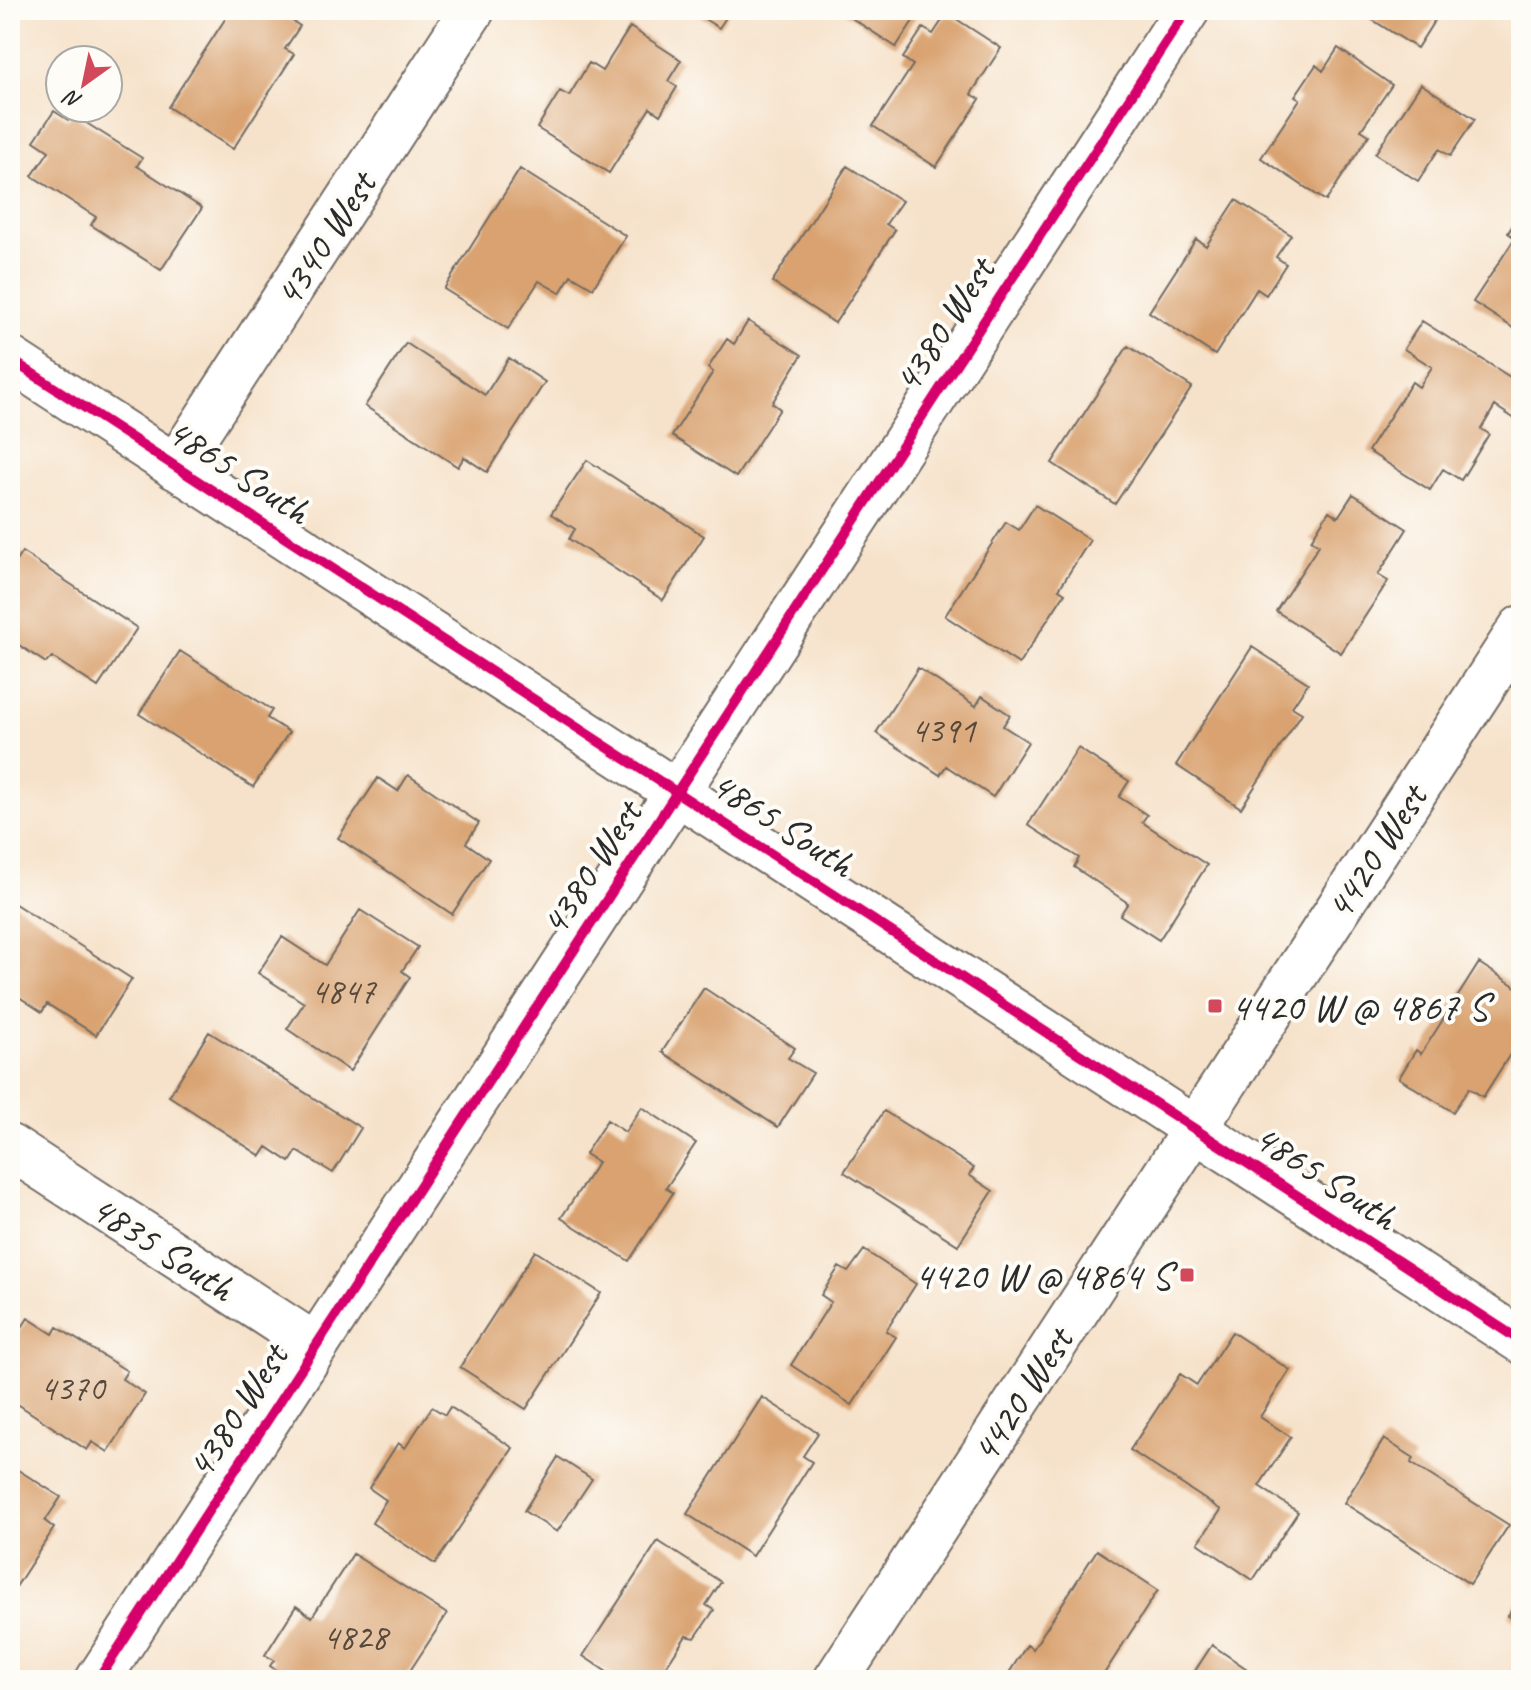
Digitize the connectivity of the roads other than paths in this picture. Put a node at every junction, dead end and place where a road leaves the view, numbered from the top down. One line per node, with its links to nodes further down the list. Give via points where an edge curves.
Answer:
1 (472, 10): 4 (street, 4340 West)
2 (1187, 10): 6 (street, 4380 West)
3 (10, 359): 4 (street, 4865 South)
4 (175, 467): 6 (street, 4865 South)
5 (1521, 628): 7 (street, 4420 West)
6 (678, 792): 7 (street, 4865 South); 10 (street, 4380 West)
7 (1194, 1129): 9 (street, 4865 South); 12 (street, 4420 West)
8 (10, 1147): 10 (street, 4835 South)
9 (1521, 1341)
10 (316, 1346): 11 (street, 4380 West)
11 (98, 1680)
12 (836, 1680)

